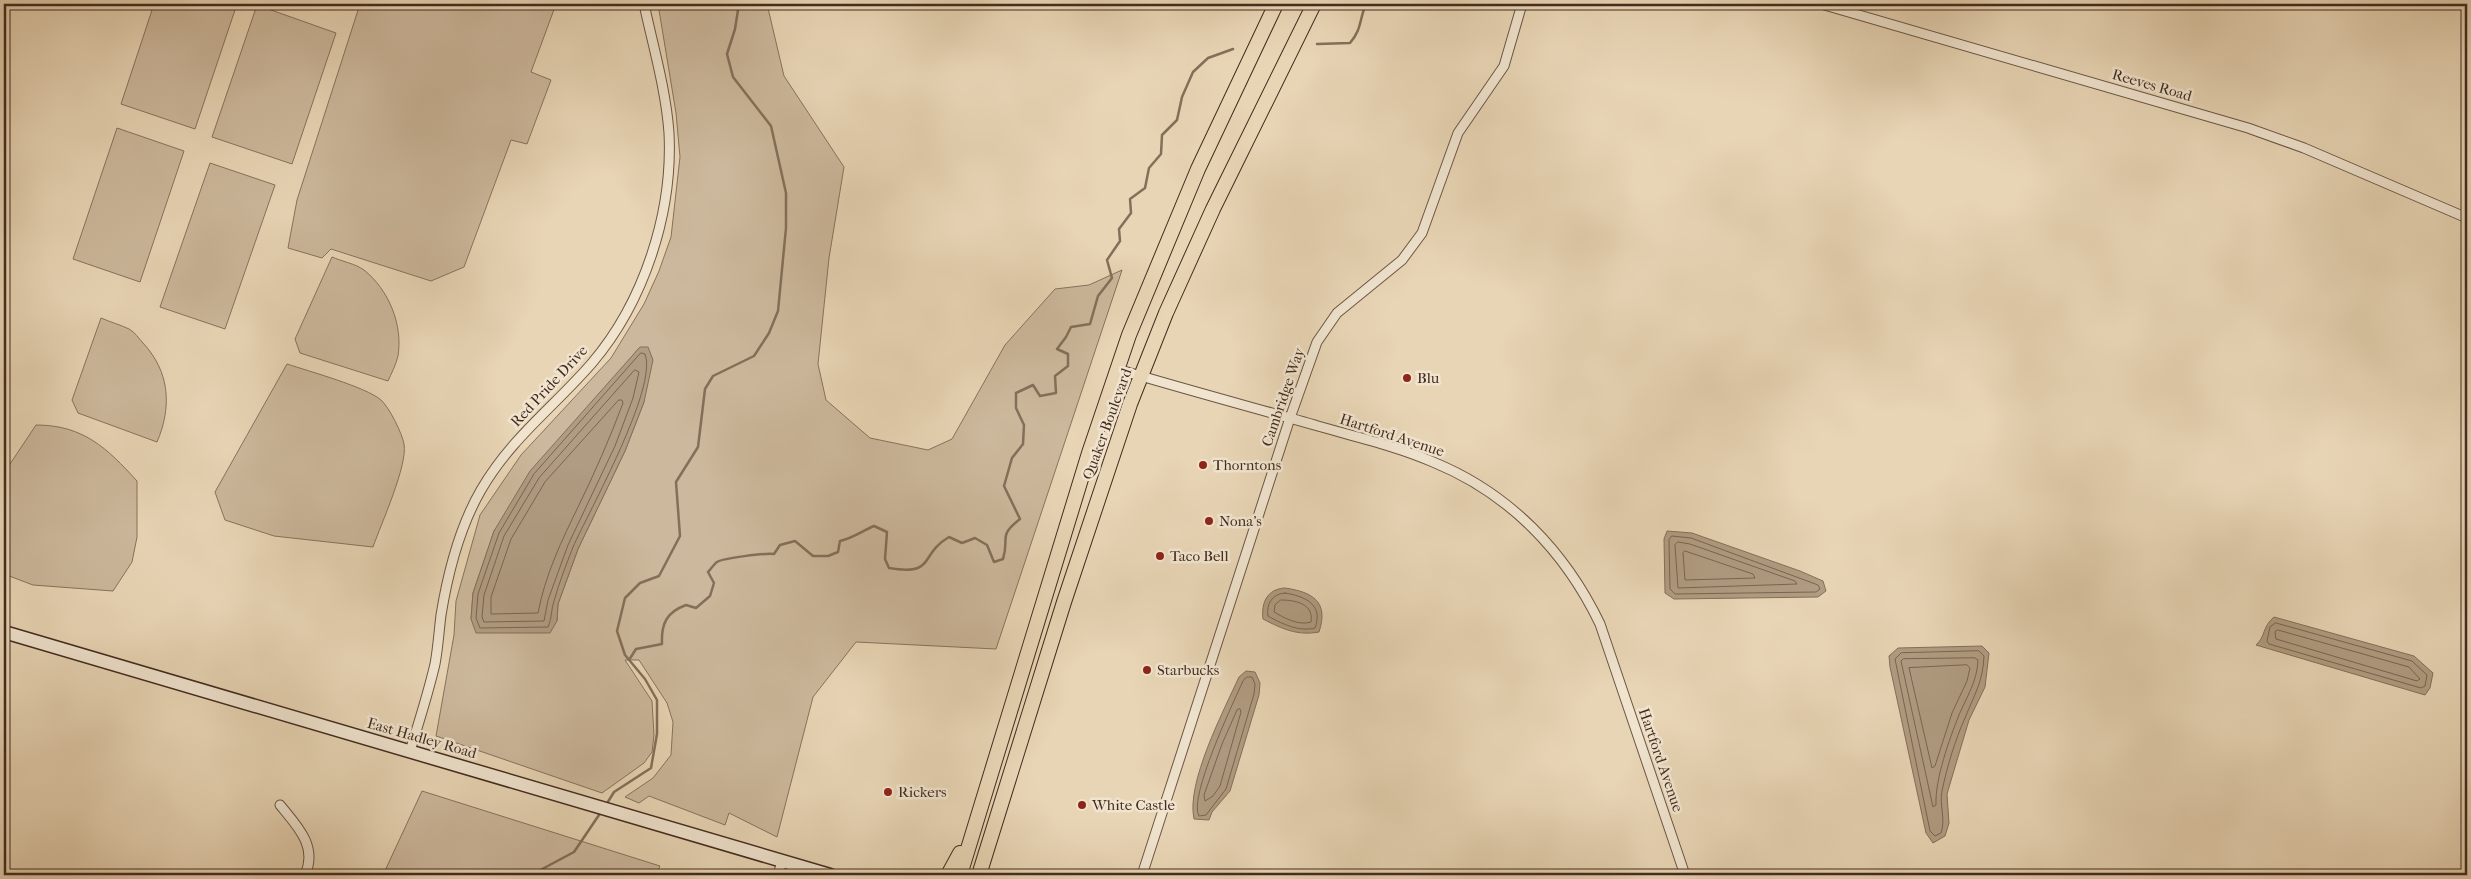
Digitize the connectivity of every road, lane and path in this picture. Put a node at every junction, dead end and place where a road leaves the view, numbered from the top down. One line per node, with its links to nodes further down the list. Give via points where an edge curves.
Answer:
1 (644, 4): 11 (street, Red Pride Drive, via 664,96 669,161 660,223 648,264 612,336 593,362 520,436 480,491 456,548 444,599 435,662)
2 (1276, 4): 7 (main road, Quaker Boulevard, via 1198,169)
3 (1314, 4): 8 (main road, Quaker Boulevard, via 1213,209)
4 (1522, 4): 9 (street, Cambridge Way, via 1504,66 1458,133 1422,233 1402,260 1344,305 1330,321 1317,342)
5 (1821, 4): 6 (street, Reeves Road, via 2248,128 2304,148)
6 (2467, 218)
7 (1117, 369): 8 (street, Hartford Avenue); 13 (main road, Quaker Boulevard)
8 (1141, 376): 9 (street, Hartford Avenue); 15 (main road, Quaker Boulevard, via 1093,512)
9 (1290, 418): 21 (street, Cambridge Way); 22 (street, Hartford Avenue, via 1399,450 1450,469 1486,489 1514,510 1552,548 1584,592 1600,624)
10 (4, 632): 11 (street, East Hadley Road)
11 (410, 751): 14 (street, East Hadley Road)
12 (280, 805): 16 (street, via 306,840 310,855)
13 (976, 824): 19 (main road); 20 (main road, Quaker Boulevard)
14 (782, 862): 17 (street); 18 (street, East Hadley Road)
15 (981, 872)
16 (305, 875)
17 (778, 875)
18 (830, 875)
19 (948, 875)
20 (960, 875)
21 (1142, 875)
22 (1685, 875)

